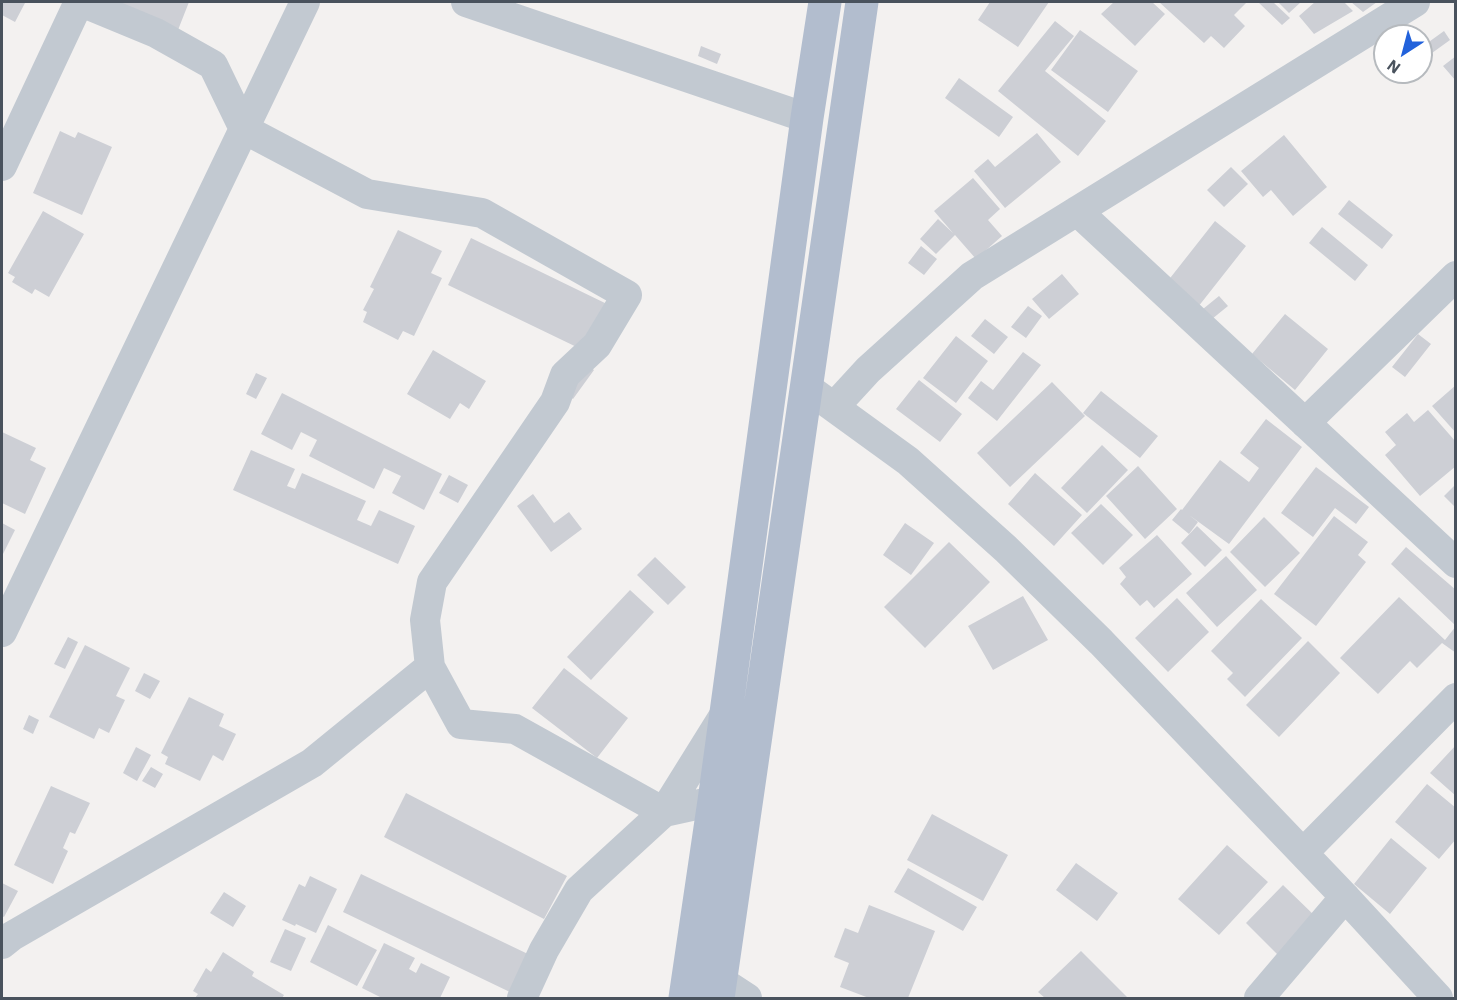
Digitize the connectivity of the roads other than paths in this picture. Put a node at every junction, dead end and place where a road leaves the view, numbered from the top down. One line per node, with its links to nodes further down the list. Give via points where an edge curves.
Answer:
1 (80, 2): 8 (street, via 156,33 213,65); 9 (street)
2 (305, 2): 8 (street)
3 (466, 2): 7 (street)
4 (825, 2): 7 (main road)
5 (862, 2): 12 (main road)
6 (1414, 2): 10 (street)
7 (807, 118): 19 (main road)
8 (244, 129): 16 (street); 17 (street, via 367,194 482,213 627,295 597,345 565,375 555,402 432,582 425,620)
9 (2, 166)
10 (1077, 210): 13 (street, via 972,276 868,370); 14 (street)
11 (1455, 276): 14 (street)
12 (806, 387): 13 (street); 25 (main road)
13 (834, 407): 22 (street, via 908,461 1006,549)
14 (1305, 423): 15 (street)
15 (1455, 563)
16 (2, 633)
17 (430, 667): 21 (street, via 461,724 515,729); 24 (street, via 312,763)
18 (1455, 698): 22 (street)
19 (726, 713): 20 (main road); 21 (street)
20 (714, 801): 21 (street); 27 (main road)
21 (664, 812): 26 (street, via 579,890 544,950)
22 (1303, 853): 23 (street)
23 (1346, 897): 29 (street); 30 (street)
24 (2, 944)
25 (719, 990): 28 (street)
26 (522, 999)
27 (685, 999)
28 (747, 999)
29 (1259, 999)
30 (1438, 999)

